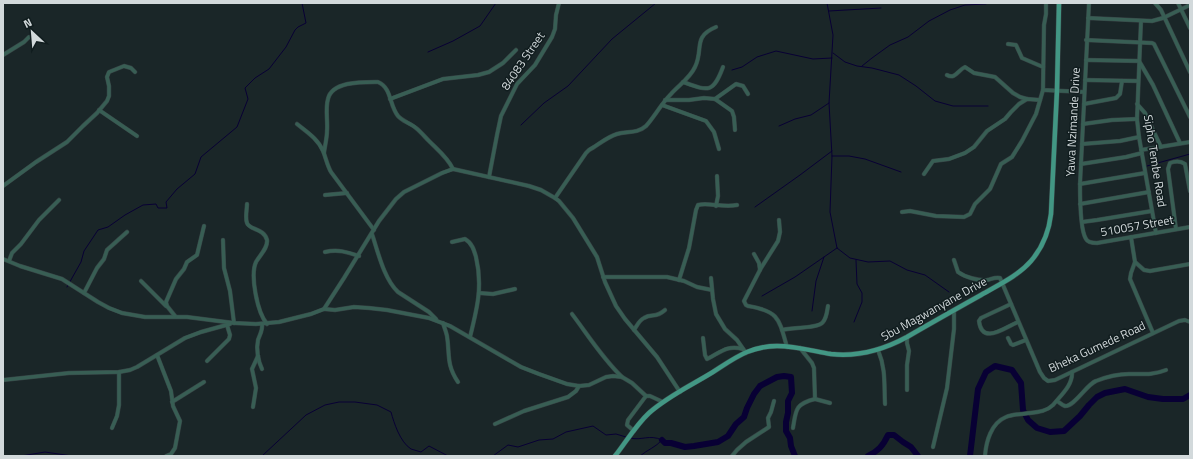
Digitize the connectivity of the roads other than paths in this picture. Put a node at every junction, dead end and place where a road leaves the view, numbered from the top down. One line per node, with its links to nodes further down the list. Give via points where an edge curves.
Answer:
1 (559, 3): 63 (street, 84083 Street, via 552,37 535,65 518,84 501,116)
2 (1046, 3): 23 (street)
3 (1059, 3): 32 (main road, Sbu Magwanyane Drive)
4 (1089, 3): 9 (street, Yawa Nzimande Drive)
5 (1155, 3): 10 (street)
6 (1178, 3): 8 (street)
7 (1190, 5): 8 (street)
8 (1181, 9): 10 (street); 13 (street)
9 (1088, 18): 11 (street); 15 (street, Yawa Nzimande Drive)
10 (1163, 18): 11 (street); 25 (street)
11 (1141, 21): 16 (street, Sipho Tembe Road)
12 (716, 27): 30 (street, via 706,31 702,37 696,66)
13 (1190, 28)
14 (37, 38): 19 (street, via 29,37)
15 (1086, 40): 16 (street); 20 (street, Yawa Nzimande Drive)
16 (1141, 43): 21 (street, Sipho Tembe Road); 44 (street, via 1152,43 1156,46)
17 (1008, 44): 23 (street, via 1016,45 1022,58)
18 (516, 50): 35 (street, via 504,63 489,72 443,79)
19 (3, 55)
20 (1086, 60): 21 (street); 27 (street, Yawa Nzimande Drive)
21 (1139, 61): 29 (street, Sipho Tembe Road); 52 (street)
22 (723, 67): 30 (street, via 717,82 711,87 701,88)
23 (1043, 67): 31 (street)
24 (135, 72): 43 (street, via 124,66 109,72 109,96)
25 (1190, 72)
26 (947, 75): 37 (street, via 953,76 965,67 974,73 998,78 1015,95)
27 (1085, 80): 28 (street); 33 (street, Yawa Nzimande Drive)
28 (1122, 81): 29 (street); 40 (street, via 1120,94 1116,98)
29 (1138, 81): 41 (street, Sipho Tembe Road)
30 (683, 82): 38 (street)
31 (1043, 90): 32 (street); 39 (street)
32 (1057, 90): 33 (street); 104 (main road, Sbu Magwanyane Drive, via 1051,214 1048,229 1040,248 1031,260)
33 (1084, 92): 40 (street, Yawa Nzimande Drive)
34 (748, 94): 36 (street, via 743,86 736,84)
35 (390, 99): 57 (street, via 385,88 378,82 349,84 334,89 328,98); 59 (street, via 399,117 419,130)
36 (715, 99): 38 (street); 48 (street, via 732,111)
37 (1027, 99): 39 (street); 61 (street, via 987,131 974,147 959,156 933,161)
38 (665, 100): 42 (street)
39 (1040, 100): 77 (street, via 1028,132 1016,152 1002,164 990,189 977,201 968,215 934,216 912,211)
40 (1084, 104): 47 (street, Yawa Nzimande Drive)
41 (1137, 104): 45 (street, Sipho Tembe Road); 54 (street, via 1145,113)
42 (662, 105): 55 (street, via 706,121 714,132); 70 (street, via 643,129 615,134 589,150)
43 (99, 110): 49 (street); 65 (street, via 67,142)
44 (1190, 117)
45 (1137, 119): 47 (street); 50 (street, Sipho Tembe Road)
46 (297, 124): 57 (street, via 317,140)
47 (1083, 124): 53 (street, Yawa Nzimande Drive)
48 (735, 130)
49 (136, 136)
50 (1139, 137): 53 (street); 56 (street, Sipho Tembe Road)
51 (1190, 142): 52 (street)
52 (1180, 143): 54 (street)
53 (1082, 144): 58 (street, Yawa Nzimande Drive)
54 (1161, 147): 56 (street)
55 (719, 149)
56 (1142, 152): 58 (street); 60 (street, Sipho Tembe Road)
57 (324, 153): 68 (street, via 329,169)
58 (1081, 164): 64 (street, Yawa Nzimande Drive)
59 (454, 169): 63 (street); 83 (street, via 400,195)
60 (1145, 173): 64 (street); 67 (street, Sipho Tembe Road)
61 (924, 174)
62 (717, 176): 75 (street)
63 (489, 177): 70 (street, via 529,186)
64 (1080, 184): 73 (street, Yawa Nzimande Drive)
65 (3, 186)
66 (1190, 191): 82 (street, via 1185,164 1170,163 1168,169)
67 (1149, 192): 73 (street); 76 (street, Sipho Tembe Road)
68 (347, 193): 69 (street); 83 (street)
69 (325, 195)
70 (555, 198): 100 (street, via 588,242 597,257)
71 (59, 200): 96 (street, via 39,220 12,253)
72 (247, 204): 122 (street, via 246,222 262,232 267,242 254,274 258,306)
73 (1080, 204): 79 (street, Yawa Nzimande Drive)
74 (737, 205): 75 (street)
75 (716, 206): 102 (street, via 699,204 696,207 689,248)
76 (1152, 211): 79 (street); 85 (street, Sipho Tembe Road)
77 (902, 212)
78 (779, 220): 99 (street, via 778,241)
79 (1082, 222): 89 (street, Yawa Nzimande Drive)
80 (204, 226): 110 (street, via 197,255 187,262 176,279 166,302)
81 (1190, 227): 82 (street, 510057 Street)
82 (1176, 229): 85 (street, 510057 Street)
83 (374, 230): 86 (street)
84 (127, 232): 107 (street, via 107,250)
85 (1156, 232): 87 (street, 510057 Street)
86 (372, 234): 93 (street); 117 (street, via 390,284)
87 (1131, 237): 89 (street, 510057 Street, via 1097,243); 97 (street)
88 (223, 240): 120 (street, via 224,268 230,291)
89 (1088, 241)
90 (452, 242): 108 (street, via 465,239 470,244 478,270)
91 (325, 252): 93 (street, via 343,251)
92 (754, 254): 99 (street)
93 (359, 256): 112 (street)
94 (3, 259): 96 (street)
95 (954, 260): 104 (street, via 961,274 982,280 1000,278)
96 (9, 261): 107 (street, via 67,281)
97 (1135, 262): 98 (street, via 1144,270 1150,271); 126 (street, via 1130,279)
98 (1190, 264)
99 (760, 271): 125 (street, via 745,303 772,312)
100 (603, 277): 102 (street, via 658,276); 124 (street, via 616,306)
101 (711, 278): 106 (street)
102 (679, 280): 106 (street)
103 (141, 281): 110 (street)
104 (1002, 283): 109 (street, Bheka Gumede Road); 114 (main road, Sbu Magwanyane Drive)
105 (515, 289): 108 (street, via 493,294)
106 (712, 290): 135 (street, via 716,314)
107 (84, 293): 116 (street, via 122,313 145,317)
108 (479, 293): 127 (street)
109 (1010, 304): 118 (street, Bheka Gumede Road); 118 (street, via 981,318 981,329 990,334)
110 (167, 306): 116 (street)
111 (828, 306): 125 (street, via 821,324)
112 (324, 309): 117 (street, via 369,308); 122 (street, via 287,321)
113 (664, 310): 124 (street, via 658,315 643,318)
114 (954, 310): 128 (main road, Sbu Magwanyane Drive); 163 (street, via 948,388)
115 (572, 314): 143 (street, via 610,366)
116 (175, 316): 120 (street)
117 (436, 320): 121 (street)
118 (1018, 322): 131 (street, Bheka Gumede Road)
119 (1190, 322): 126 (street, Bheka Gumede Road, via 1179,321)
120 (233, 323): 122 (street); 123 (street)
121 (443, 323): 127 (street); 146 (street, via 450,365)
122 (264, 324): 137 (street, via 258,341)
123 (227, 325): 136 (street, via 185,338); 138 (street, via 229,339)
124 (634, 330): 149 (street, via 657,357)
125 (782, 330): 132 (street)
126 (1153, 333): 142 (street, Bheka Gumede Road)
127 (470, 337): 147 (street, via 521,367)
128 (907, 337): 134 (main road, Sbu Magwanyane Drive); 148 (street)
129 (703, 338): 135 (street, via 704,354 707,359 729,348)
130 (1008, 338): 131 (street, via 1013,345)
131 (1026, 340): 142 (street, Bheka Gumede Road, via 1045,380 1051,381)
132 (787, 347): 133 (main road, Sbu Magwanyane Drive); 135 (main road, Sbu Magwanyane Drive, via 762,347)
133 (800, 348): 134 (main road, Sbu Magwanyane Drive, via 847,355); 151 (street, via 814,368)
134 (878, 350): 157 (street, via 884,371)
135 (744, 351): 149 (main road, Sbu Magwanyane Drive)
136 (157, 355): 141 (street, via 137,367); 154 (street, via 171,391)
137 (258, 356): 139 (street); 158 (street, via 252,369 256,388)
138 (207, 361)
139 (262, 369)
140 (1166, 370): 153 (street, via 1150,375 1123,375 1098,380 1090,384 1069,405 1065,406)
141 (119, 372): 144 (street, via 74,372); 160 (street, via 118,409)
142 (1072, 372): 153 (street, via 1070,383)
143 (622, 377): 147 (street, via 606,377 589,385); 150 (street)
144 (3, 380)
145 (204, 382): 154 (street)
146 (458, 382)
147 (579, 386): 159 (street, via 568,397 524,411)
148 (907, 390)
149 (680, 392): 155 (main road, Sbu Magwanyane Drive)
150 (646, 396): 155 (street); 162 (street, via 628,420)
151 (815, 399): 156 (street); 161 (street, via 804,402 797,408)
152 (774, 401): 166 (street, via 768,418 769,427 746,442)
153 (1057, 401): 167 (street, via 1047,410 1008,416 998,422 990,435)
154 (172, 402): 164 (street, via 180,423 175,448)
155 (663, 402): 162 (main road, Sbu Magwanyane Drive, via 649,413)
156 (830, 403)
157 (884, 404)
158 (253, 407)
159 (495, 424)
160 (112, 428)
161 (793, 428)
162 (633, 432): 165 (main road, Sbu Magwanyane Drive)
163 (933, 447)
164 (166, 456)
165 (616, 456)
166 (732, 456)
167 (985, 456)

